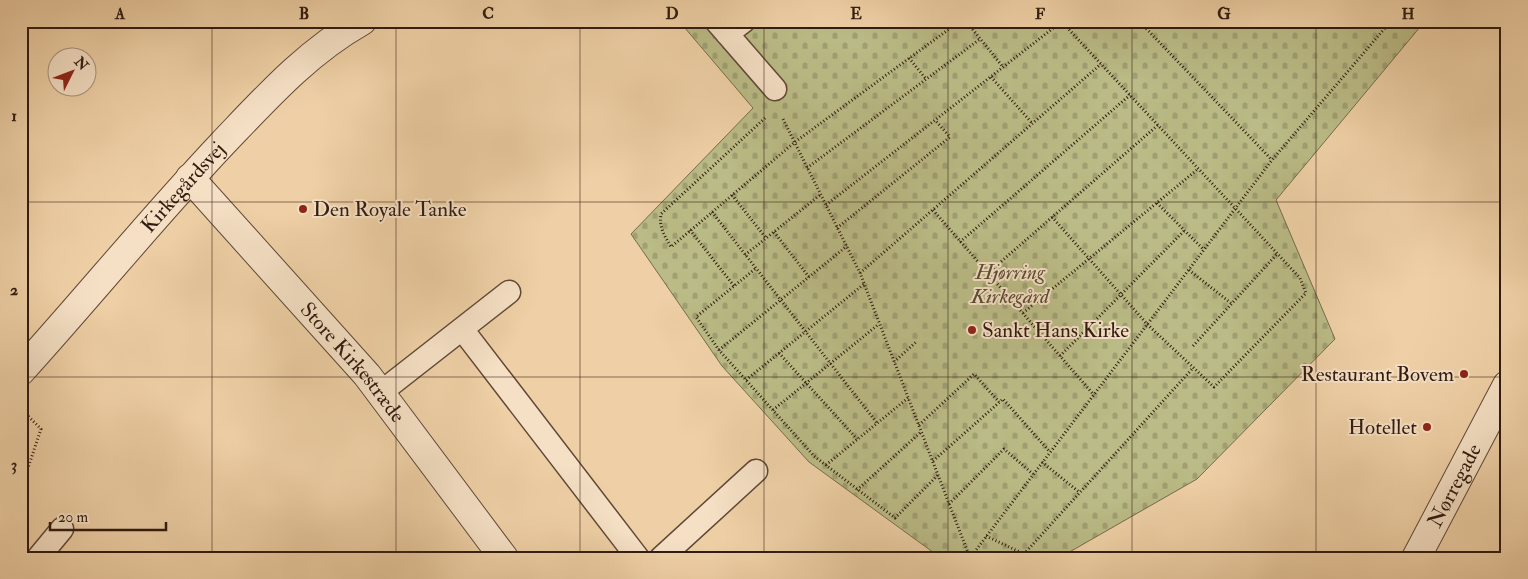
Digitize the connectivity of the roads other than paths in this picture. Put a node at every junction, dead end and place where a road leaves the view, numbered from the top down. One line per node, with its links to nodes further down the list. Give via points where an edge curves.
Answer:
1 (362, 21): 4 (street, Kirkegårdsvej, via 286,76)
2 (729, 25): 3 (lane)
3 (778, 97)
4 (190, 178): 7 (street, Kirkegårdsvej); 9 (street, Store Kirkestræde)
5 (509, 292): 6 (lane)
6 (462, 329): 9 (lane); 14 (lane)
7 (21, 371)
8 (1507, 385): 16 (street, Nørregade)
9 (380, 393): 13 (street, Store Kirkestræde)
10 (756, 471): 15 (lane)
11 (62, 529): 12 (lane)
12 (38, 558)
13 (504, 558)
14 (638, 558)
15 (662, 558)
16 (1416, 558)

